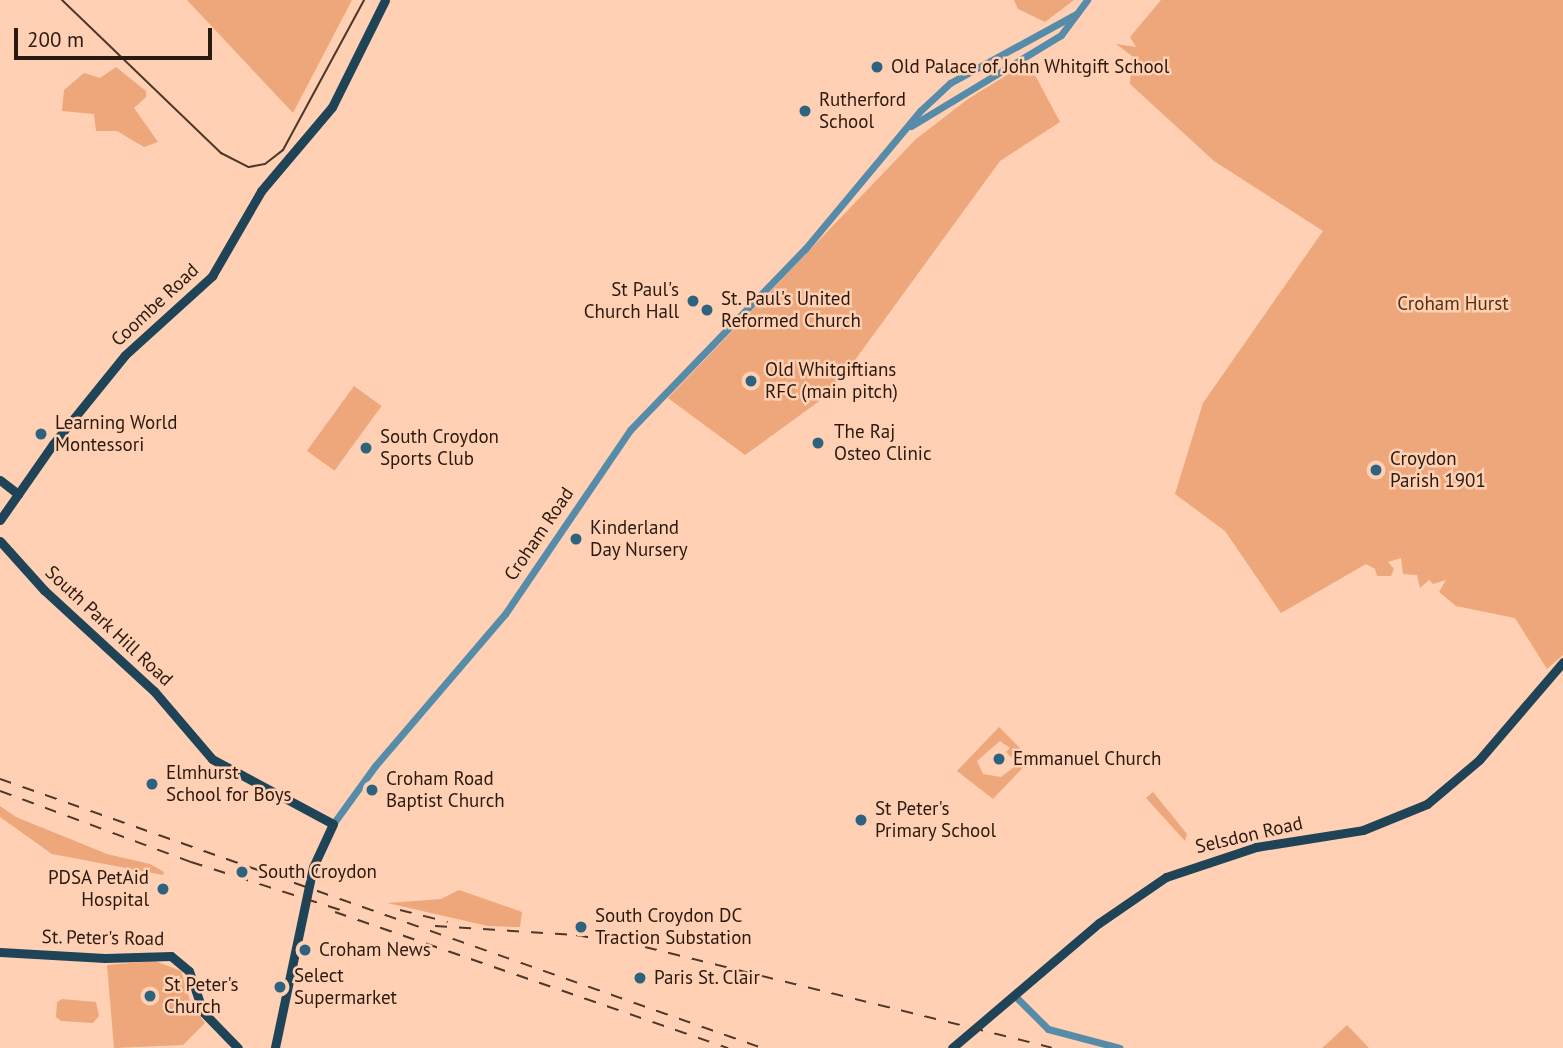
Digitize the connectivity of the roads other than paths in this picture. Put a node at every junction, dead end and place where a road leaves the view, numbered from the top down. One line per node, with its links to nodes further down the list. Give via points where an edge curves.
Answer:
1 (385, 0): 6 (main road, Coombe Road, via 338,97 319,126 261,191 212,276 125,355)
2 (1087, 0): 3 (street)
3 (1076, 14): 4 (street, via 1061,35); 4 (street, Croham Road, via 977,66 934,96)
4 (911, 126): 10 (street, Croham Road, via 806,249 630,430 505,614 375,766)
5 (0, 480): 6 (main road)
6 (18, 494): 7 (main road, Coombe Road)
7 (0, 520)
8 (0, 541): 10 (main road, South Park Hill Road, via 44,590 154,691 212,760)
9 (1563, 662): 12 (main road, Selsdon Road, via 1479,761 1427,804 1363,830 1261,846 1179,870 1115,910)
10 (333, 824): 14 (main road, Croham Road, via 313,867)
11 (0, 952): 13 (main road, St. Peter's Road, via 105,958 171,956 189,971 203,1012)
12 (1016, 997): 15 (main road, Selsdon Road); 16 (street, via 1048,1029)
13 (238, 1048)
14 (275, 1048)
15 (952, 1048)
16 (1120, 1048)

